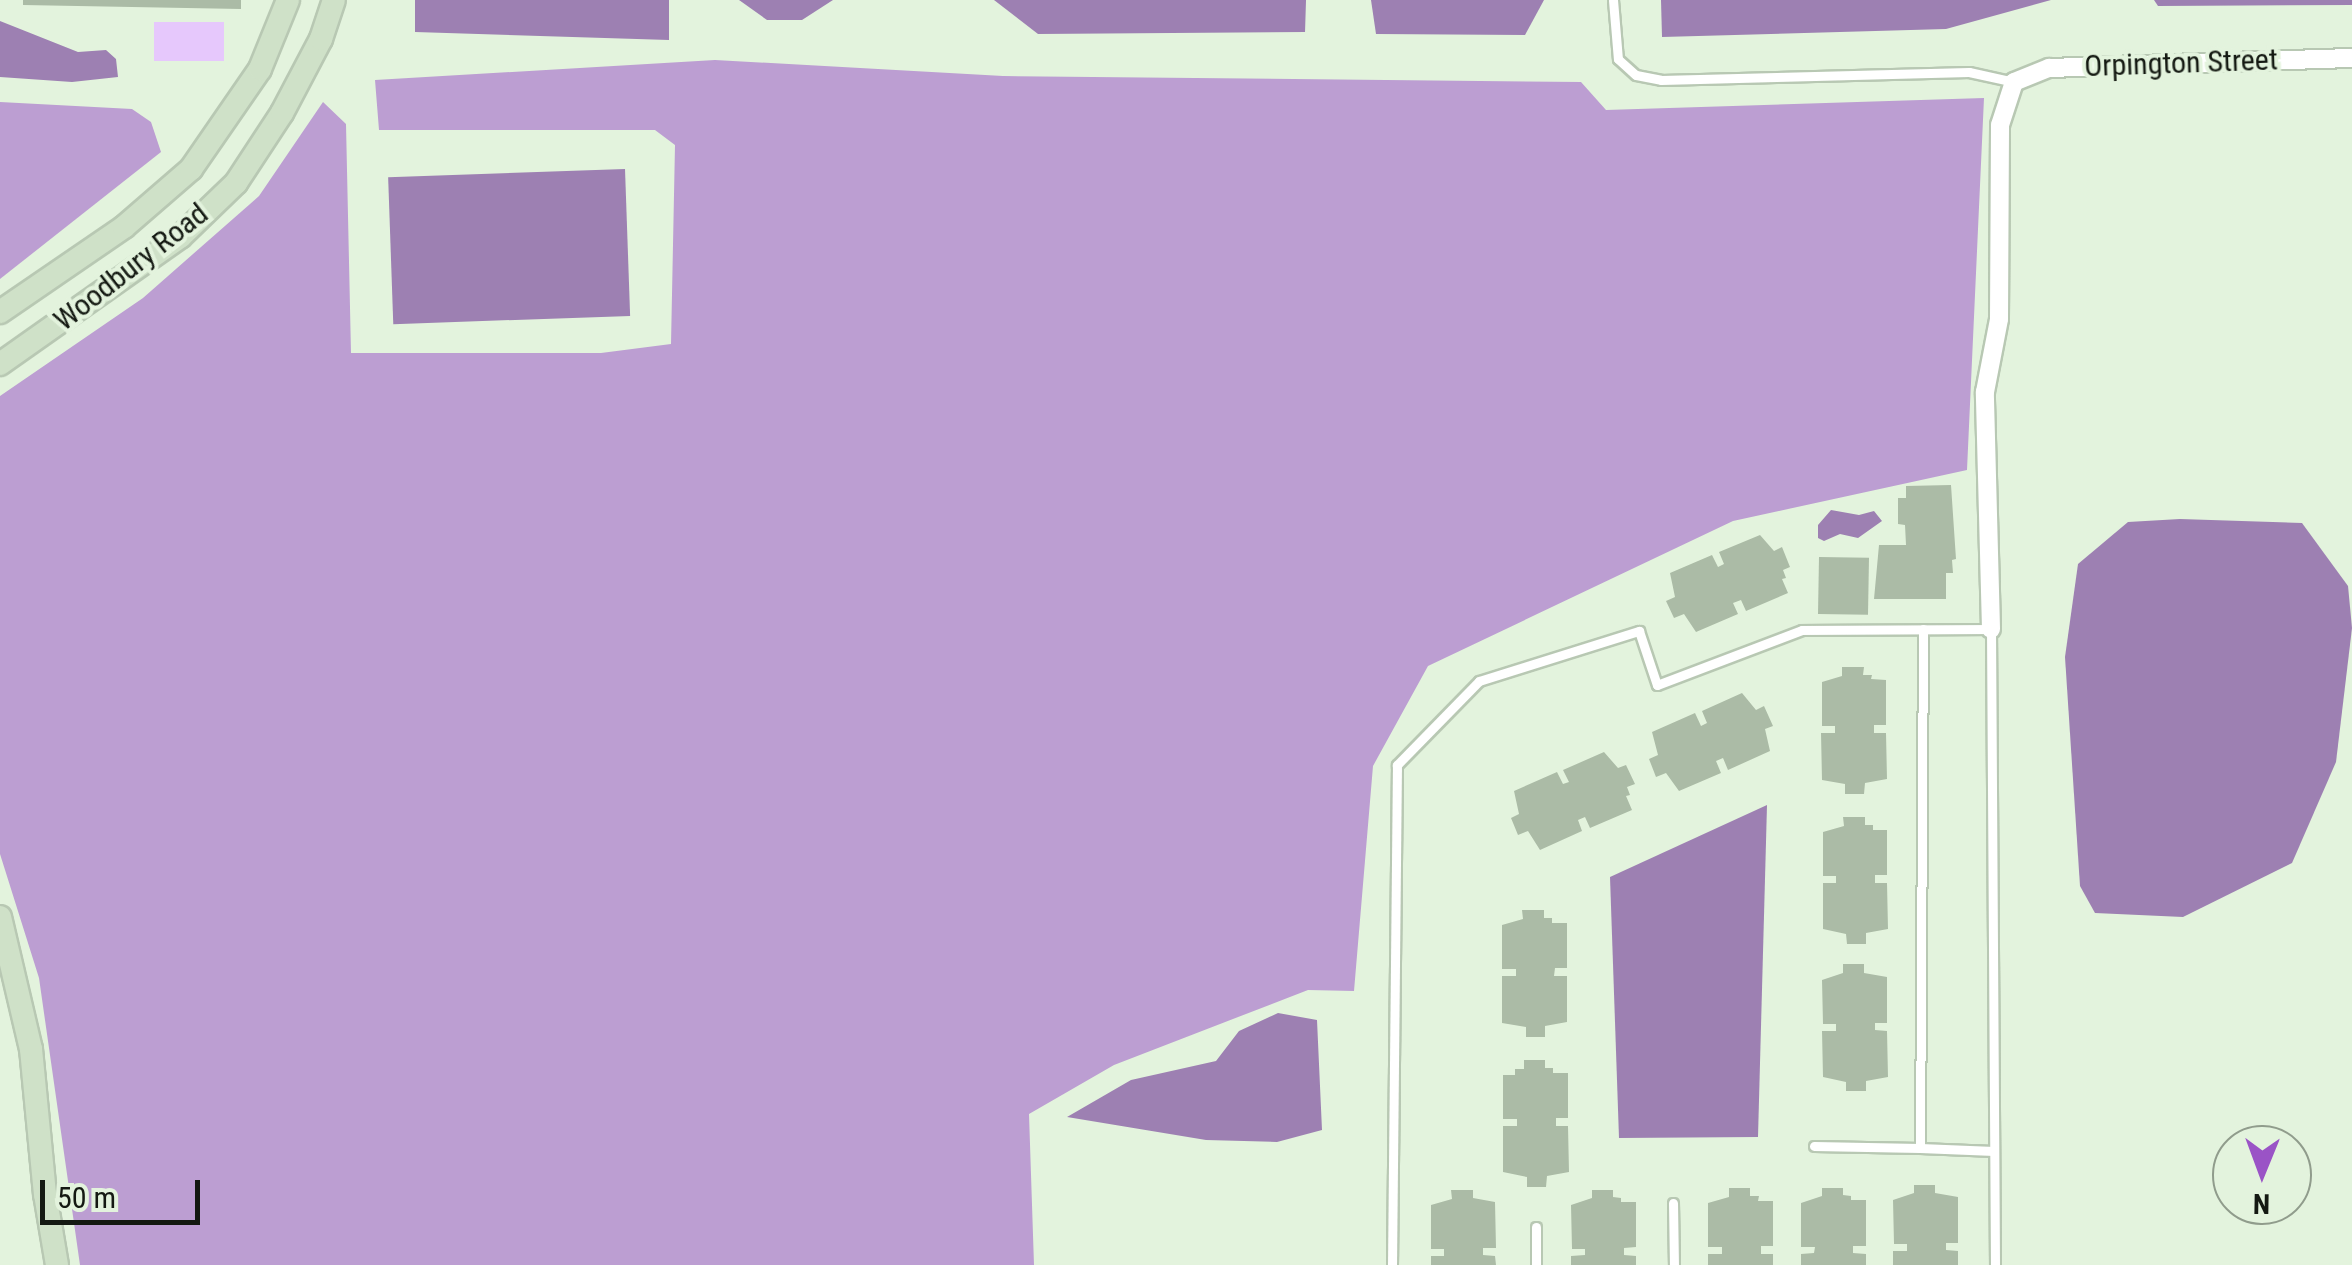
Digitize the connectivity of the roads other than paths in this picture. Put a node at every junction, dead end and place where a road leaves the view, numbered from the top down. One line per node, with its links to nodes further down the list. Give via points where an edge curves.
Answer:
1 (288, 0): 6 (street, Woodbury Road, via 260,69 191,168 124,227)
2 (334, 0): 7 (street, Woodbury Road, via 282,113 236,183 180,238)
3 (1614, 0): 5 (lane, via 1618,59 1648,78 1970,72)
4 (2352, 58): 5 (street, Orpington Street, via 2049,68)
5 (2014, 82): 9 (street, via 2000,124 1999,319 1986,392)
6 (0, 312)
7 (0, 364)
8 (1924, 629): 9 (lane); 12 (lane); 17 (lane, via 1802,630 1657,685 1640,632 1479,682 1397,765)
9 (1991, 629): 13 (lane)
10 (0, 917): 16 (street, via 29,1034)
11 (1814, 1146): 12 (lane)
12 (1920, 1148): 13 (lane)
13 (1994, 1151): 20 (lane)
14 (1673, 1203): 19 (lane)
15 (1536, 1227): 18 (lane)
16 (58, 1265)
17 (1392, 1265)
18 (1536, 1265)
19 (1674, 1265)
20 (1995, 1265)

